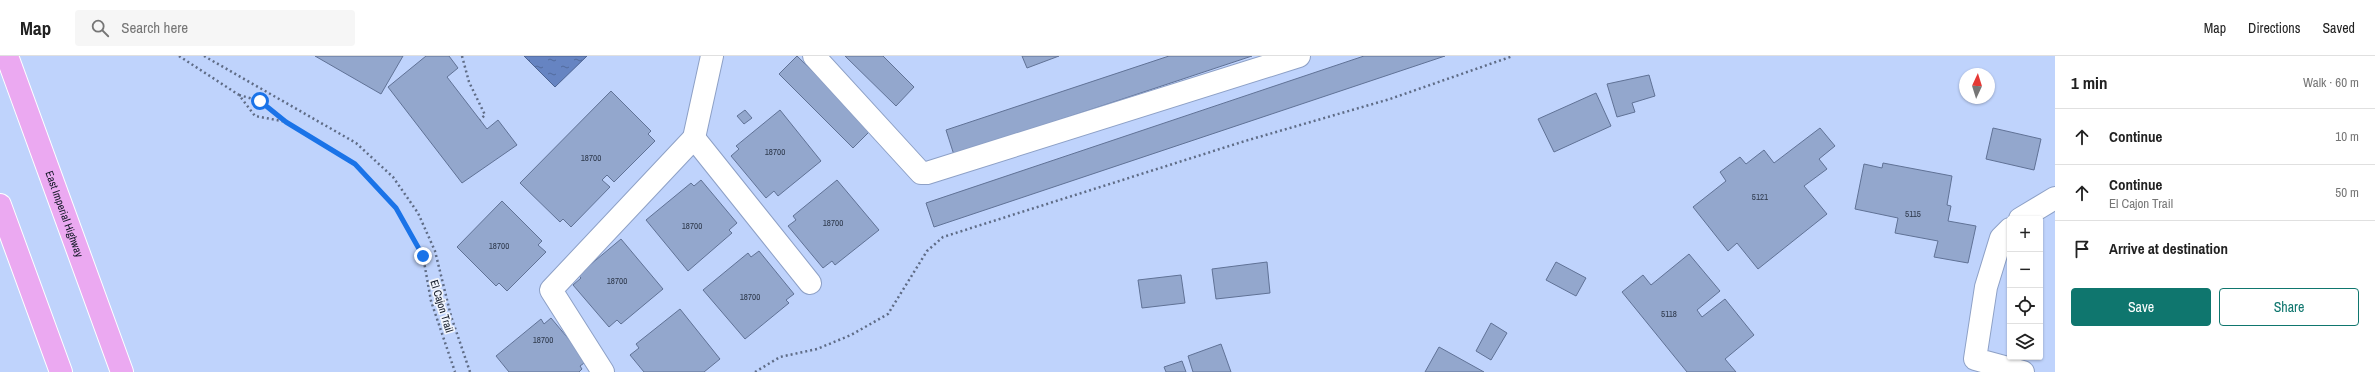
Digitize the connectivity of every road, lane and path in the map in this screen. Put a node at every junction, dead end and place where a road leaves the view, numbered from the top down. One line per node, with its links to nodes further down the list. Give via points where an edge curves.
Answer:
1 (7, 56): 19 (highway, East Imperial Highway)
2 (178, 56): 9 (path, El Cajon Trail)
3 (204, 56): 21 (path, El Cajon Trail, via 356,143 393,177 418,213 435,252 451,316)
4 (462, 56): 10 (path, via 469,82 485,115)
5 (712, 56): 12 (street)
6 (814, 56): 7 (street, via 921,173)
7 (1299, 56)
8 (1513, 56): 23 (path, via 1390,99 1245,141 944,237 927,250 888,314 851,335 817,349 780,357)
9 (239, 95): 11 (path, via 260,101); 11 (path, El Cajon Trail, via 255,116)
10 (480, 120)
11 (286, 122): 20 (path, El Cajon Trail, via 355,164 396,208 423,256 431,301)
12 (694, 138): 17 (street); 22 (street, via 551,290)
13 (2055, 198): 15 (street)
14 (0, 205): 18 (highway)
15 (2025, 216)
16 (2007, 232): 24 (street, via 2001,238 1986,287 1975,359)
17 (810, 283)
18 (61, 372)
19 (122, 372)
20 (455, 372)
21 (470, 372)
22 (603, 372)
23 (755, 372)
24 (2023, 372)

